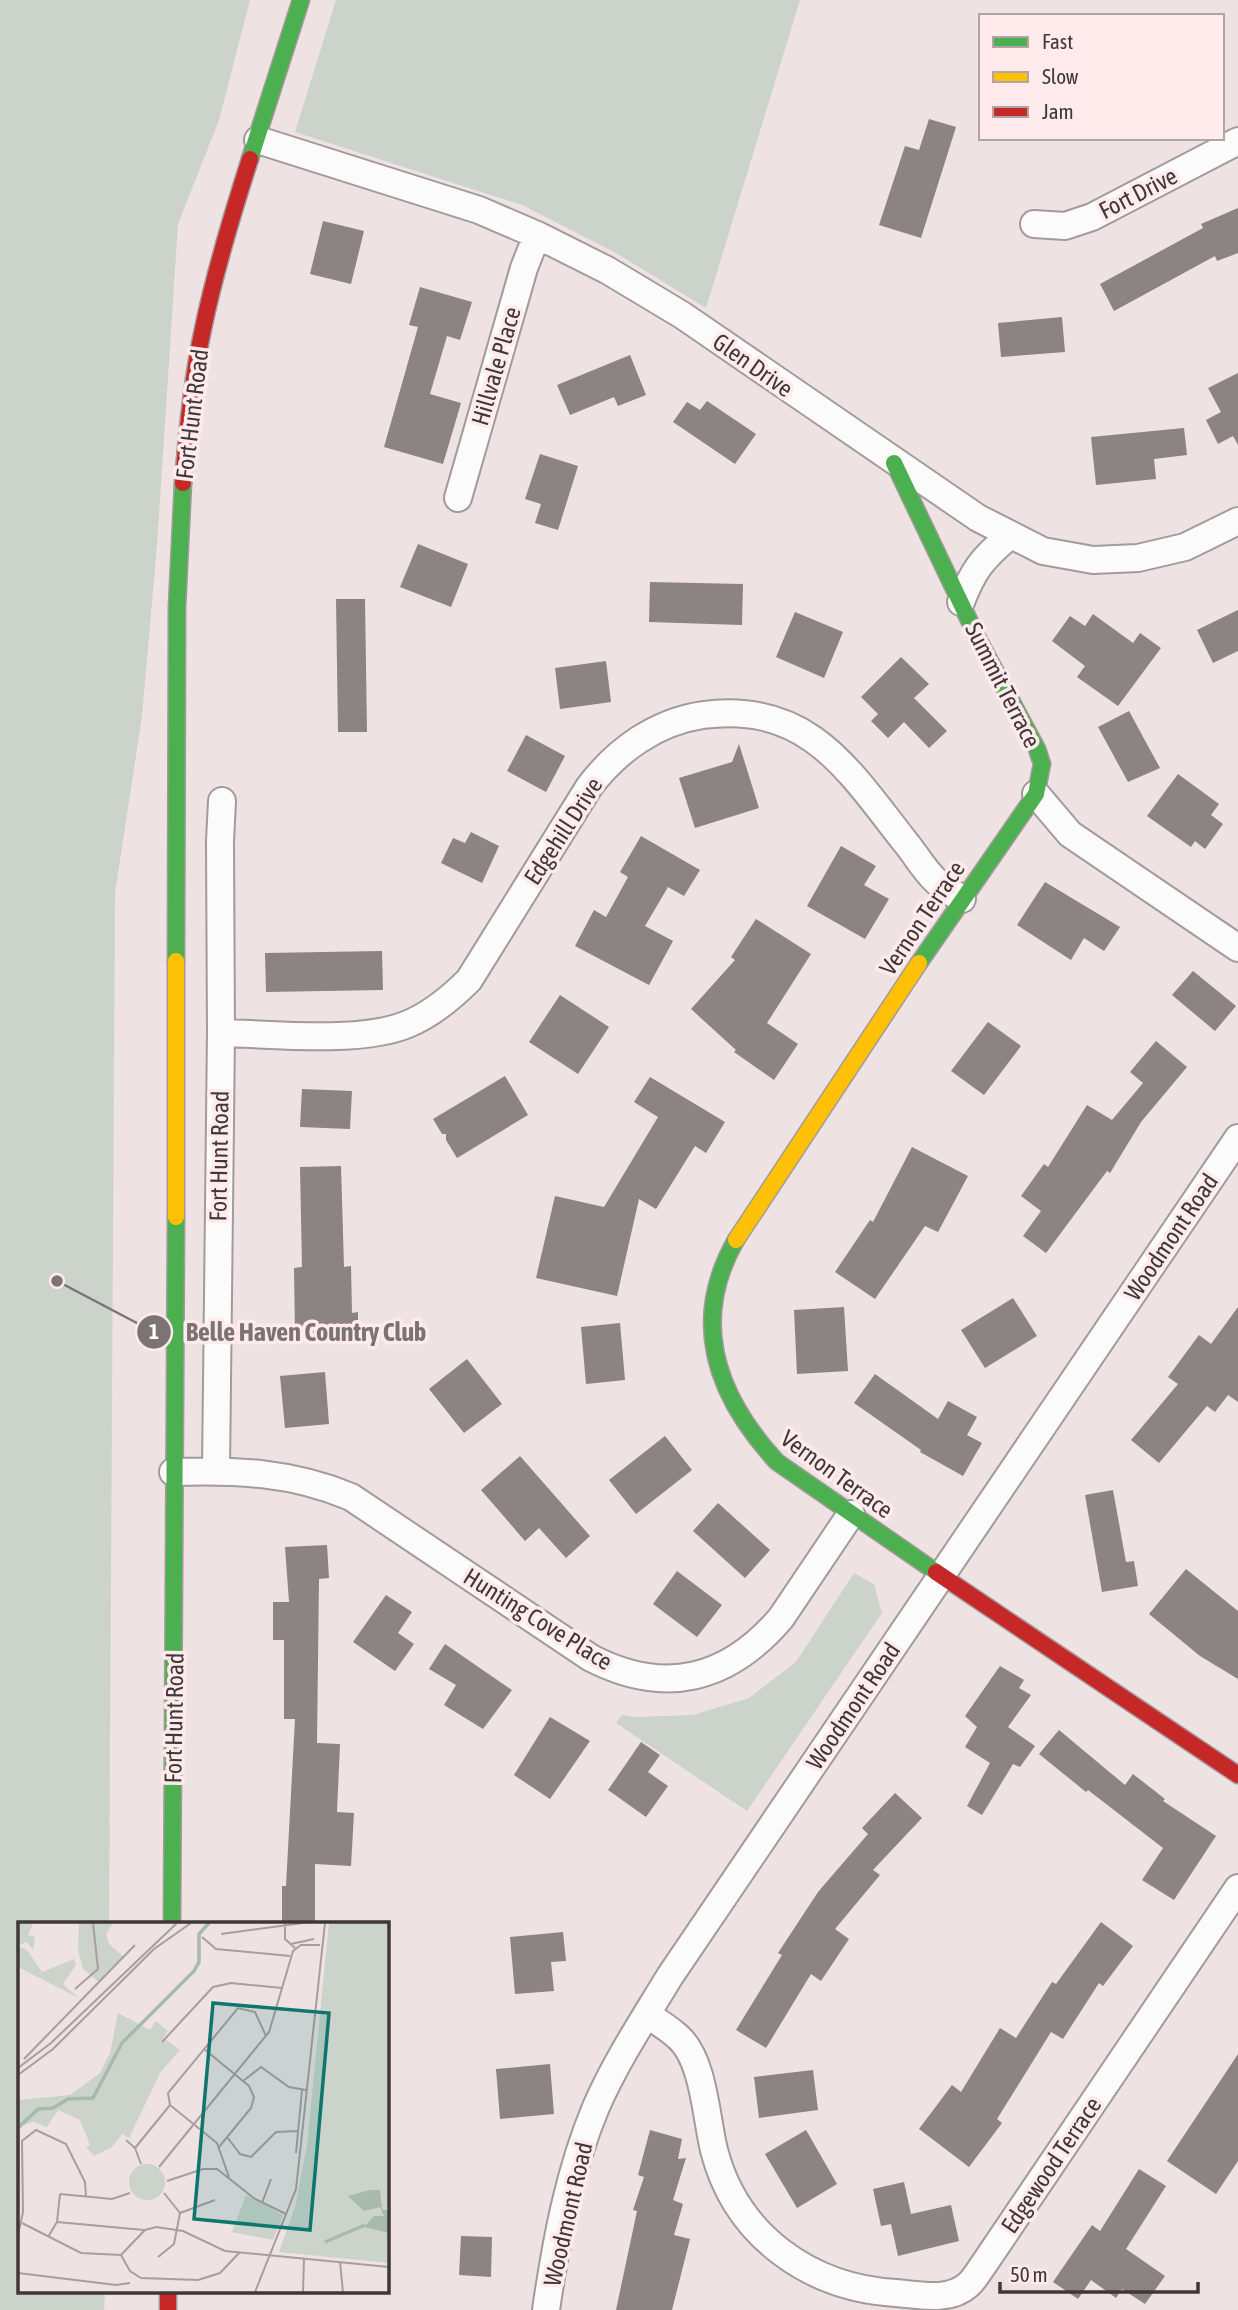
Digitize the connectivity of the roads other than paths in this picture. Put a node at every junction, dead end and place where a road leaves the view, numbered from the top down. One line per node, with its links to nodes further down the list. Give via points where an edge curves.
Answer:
1 (301, 0): 2 (main road, Fort Hunt Road)
2 (258, 140): 5 (street, Glen Drive, via 448,199); 14 (main road, Fort Hunt Road, via 211,291 189,421 177,594)
3 (1238, 141): 4 (street, Fort Drive, via 1092,217 1065,226)
4 (1034, 224)
5 (537, 235): 6 (street, Glen Drive, via 682,315); 7 (street, Hillvale Place)
6 (894, 463): 9 (street, Glen Drive); 10 (main road, Summit Terrace)
7 (458, 498)
8 (1238, 521): 9 (street, Glen Drive, via 1185,547 1116,560 1043,551)
9 (1009, 536): 10 (street, via 972,573)
10 (961, 602): 11 (main road, Summit Terrace, via 1037,749 1042,764)
11 (1036, 794): 15 (main road, Vernon Terrace); 16 (street, via 1070,834)
12 (222, 801): 13 (street, Fort Hunt Road)
13 (220, 841): 14 (street); 17 (street, Fort Hunt Road)
14 (177, 842): 20 (main road, Fort Hunt Road)
15 (962, 900): 17 (street, Edgehill Drive, via 936,881 845,766 810,736 754,715 694,717 645,735 602,769 469,980 449,1000 405,1025 365,1034); 21 (main road, Vernon Terrace, via 741,1229 716,1292 715,1356 738,1416 777,1462)
16 (1238, 948)
17 (221, 1033): 19 (street, Fort Hunt Road)
18 (1238, 1138): 22 (street, Woodmont Road)
19 (216, 1471): 20 (street); 21 (street, Hunting Cove Place, via 299,1479 351,1496 592,1658 642,1678 692,1676 742,1655 781,1618)
20 (173, 1472): 25 (main road, Fort Hunt Road)
21 (852, 1514): 22 (main road, Vernon Terrace)
22 (942, 1576): 23 (main road, Vernon Terrace); 26 (street, Woodmont Road)
23 (1238, 1775)
24 (1238, 1888): 26 (street, Edgewood Terrace, via 969,2285 939,2296 879,2292 830,2280 784,2256 756,2231 720,2171 691,2056 679,2037)
25 (172, 1922)
26 (647, 2015): 29 (street, Woodmont Road, via 596,2108 573,2172)
27 (168, 2292): 28 (main road)
28 (168, 2310)
29 (546, 2310)

